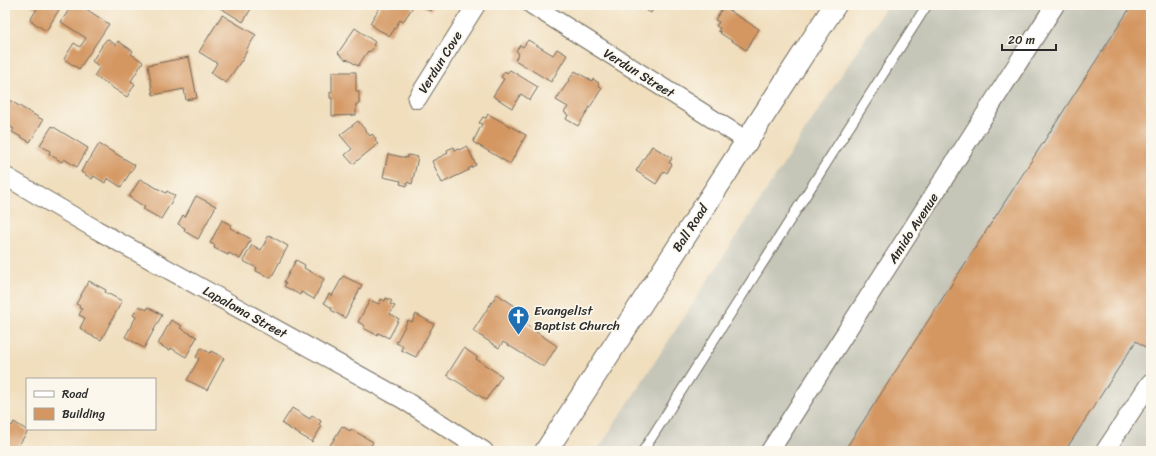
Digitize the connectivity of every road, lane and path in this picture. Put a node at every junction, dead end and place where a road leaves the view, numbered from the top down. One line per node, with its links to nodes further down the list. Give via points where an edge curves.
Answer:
1 (476, 5): 6 (street, Verdun Cove)
2 (532, 5): 7 (street, Verdun Street)
3 (835, 5): 7 (main road, Ball Road)
4 (927, 5): 12 (lane)
5 (1055, 5): 13 (street, Amido Avenue)
6 (417, 99)
7 (746, 140): 11 (main road, Ball Road)
8 (5, 176): 10 (street, Lapaloma Street, via 97,230 404,400)
9 (1150, 383): 14 (street)
10 (484, 451)
11 (546, 451)
12 (643, 451)
13 (770, 451)
14 (1105, 451)

